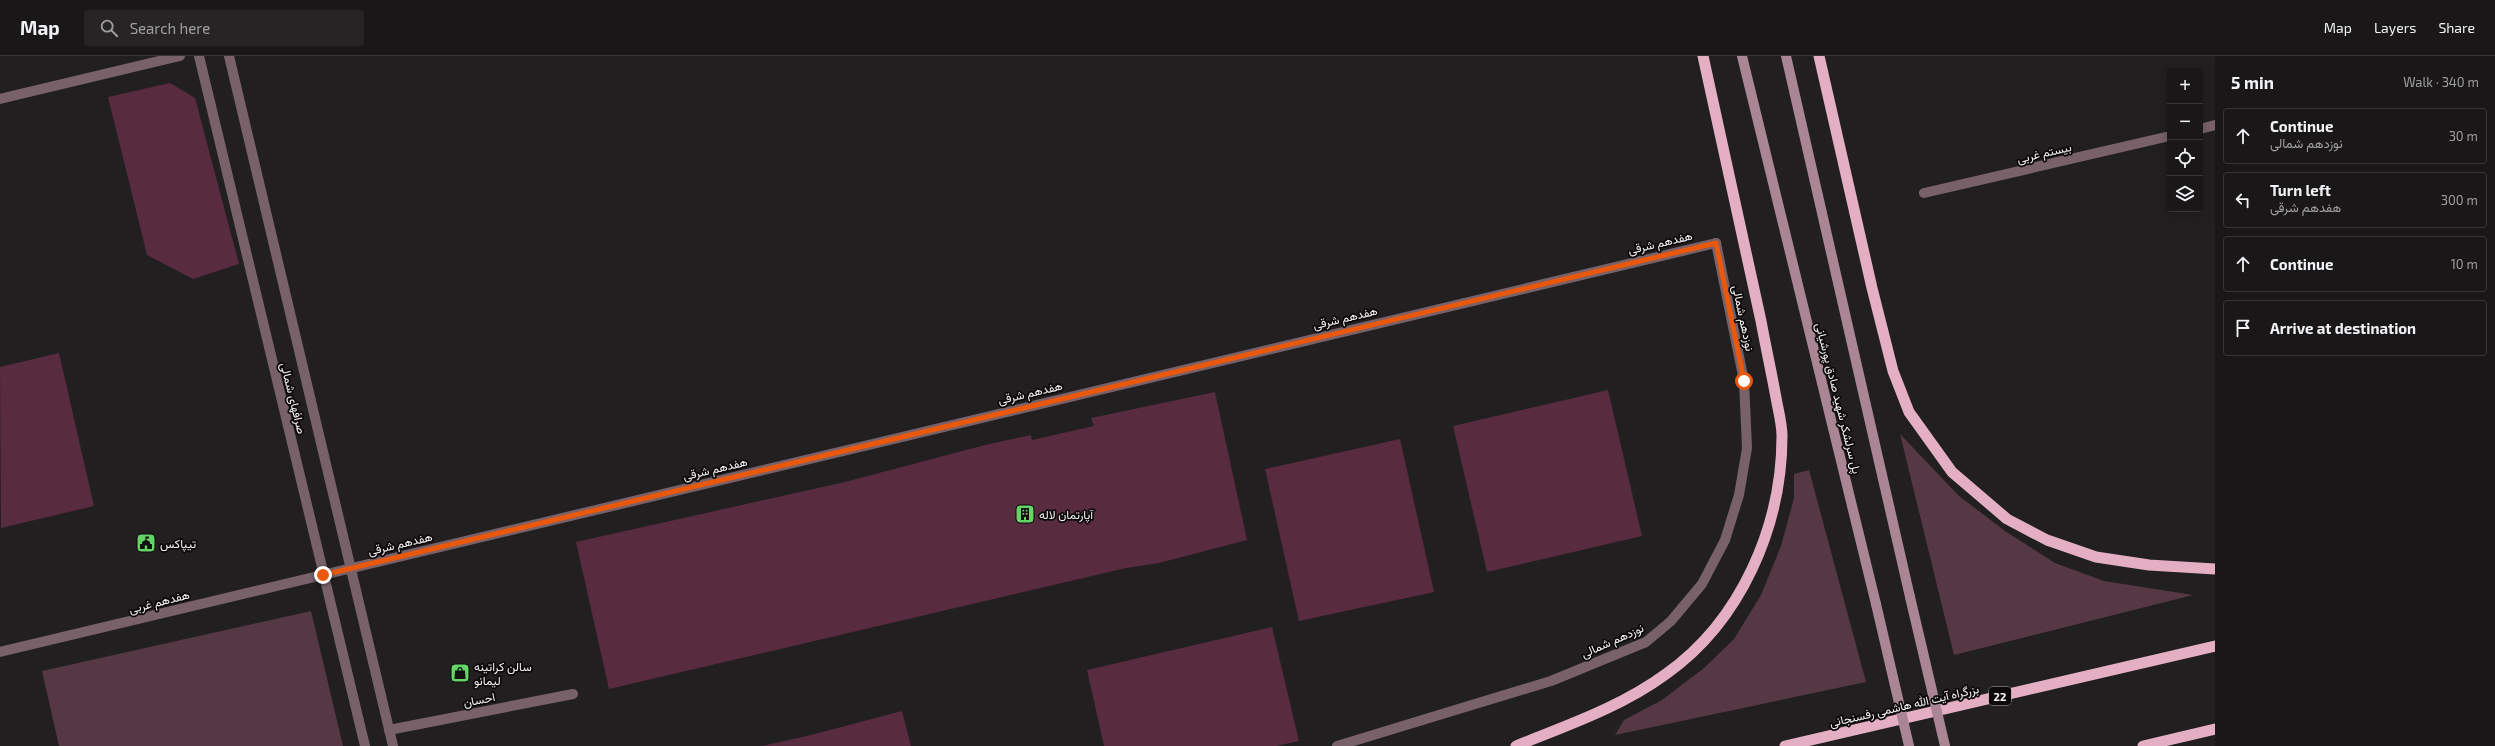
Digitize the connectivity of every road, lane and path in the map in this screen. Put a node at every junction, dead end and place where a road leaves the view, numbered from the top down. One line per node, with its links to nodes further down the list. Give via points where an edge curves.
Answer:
1 (180, 56): 8 (street)
2 (199, 56): 16 (street, صرافهای شمالی)
3 (229, 56): 14 (street, صرافهای شمالی)
4 (1703, 56): 25 (highway, via 1744,239 1782,433 1780,468 1773,510 1761,549 1745,584 1709,637 1692,653 1667,674 1614,706)
5 (1742, 56): 27 (main road, پل سرلشکر شهید صادق پورشیانی, bridge)
6 (1786, 56): 28 (main road, پل سرلشکر شهید صادق پورشیانی, bridge)
7 (1818, 56): 15 (highway, via 1893,371 1909,412 1952,472 2007,519 2047,540 2096,557 2149,565)
8 (0, 99)
9 (2215, 125): 10 (street)
10 (2203, 128)
11 (2167, 137): 12 (street, بیستم غربی)
12 (1924, 193)
13 (1716, 243): 14 (street, هفدهم شرقی); 24 (street, نوزدهم شمالی, via 1744,381 1746,448 1739,495 1725,540 1702,584 1671,621 1646,642 1551,680)
14 (351, 568): 16 (street, هفدهم شرقی); 21 (street, صرافهای شمالی)
15 (2215, 569)
16 (323, 575): 18 (street, هفدهم غربی); 22 (street, صرافهای شمالی)
17 (2215, 646): 26 (highway, بزرگراه آیت الله هاشمی رفسنجانی / 22)
18 (0, 652)
19 (573, 694): 21 (street, احسان)
20 (2215, 729): 29 (highway)
21 (389, 730): 23 (street, صرافهای شمالی)
22 (365, 746)
23 (393, 746)
24 (1337, 746)
25 (1516, 746)
26 (1785, 746)
27 (1909, 746)
28 (1945, 746)
29 (2143, 746)

